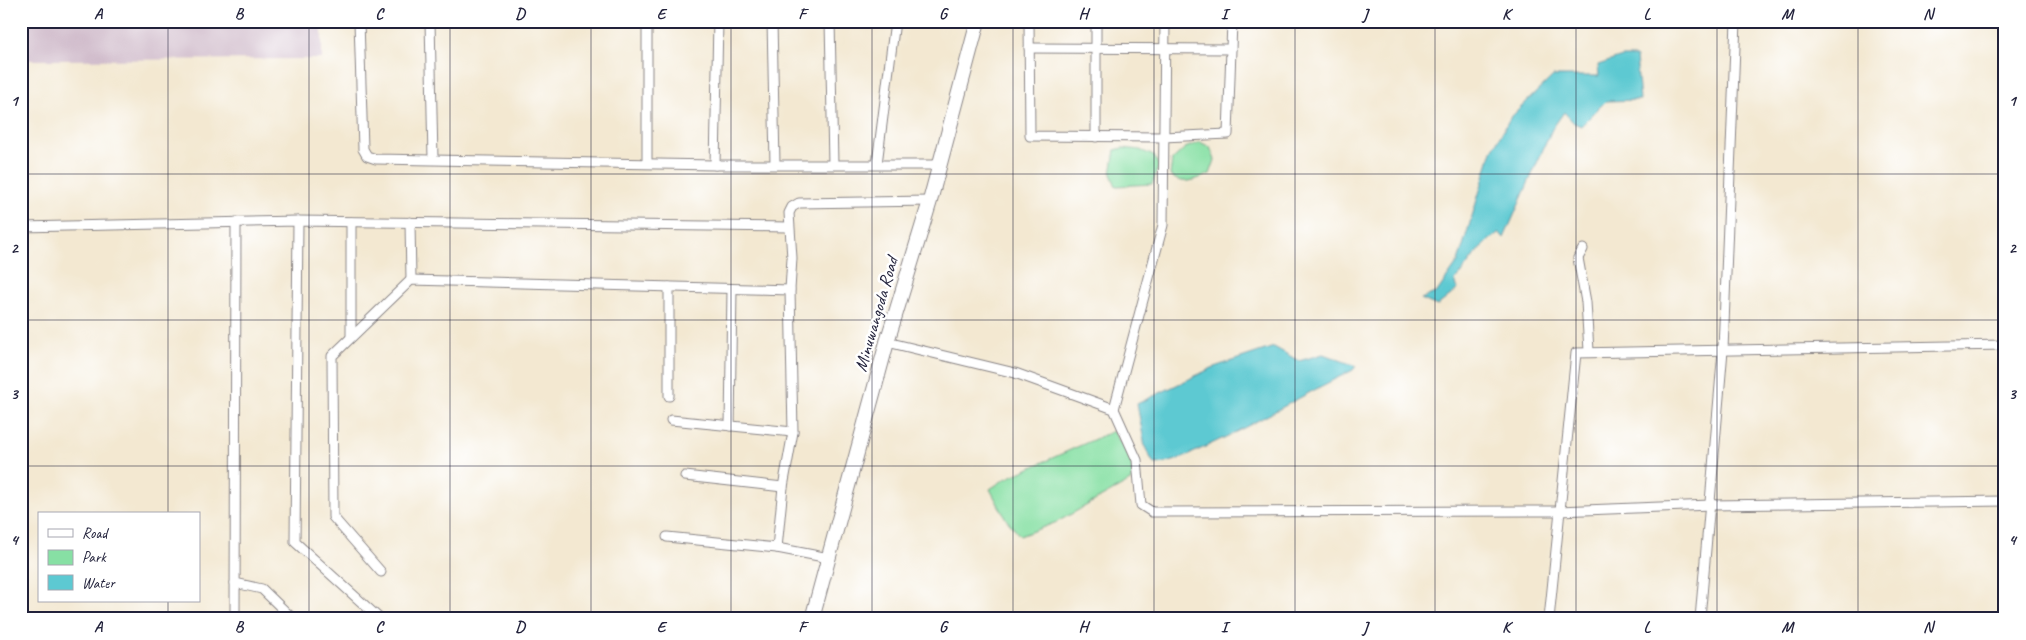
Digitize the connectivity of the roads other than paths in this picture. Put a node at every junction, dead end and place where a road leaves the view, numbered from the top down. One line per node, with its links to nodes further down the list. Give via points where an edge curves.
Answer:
1 (359, 21): 20 (street, via 363,149 367,156 376,160)
2 (430, 21): 20 (street)
3 (647, 21): 21 (street)
4 (718, 21): 25 (street)
5 (772, 21): 22 (street)
6 (830, 21): 23 (street)
7 (895, 21): 24 (street)
8 (978, 21): 26 (main road, Minuwangoda Road)
9 (1029, 21): 14 (street)
10 (1096, 21): 15 (street)
11 (1165, 21): 16 (street)
12 (1232, 21): 17 (street)
13 (1736, 21): 42 (street)
14 (1029, 48): 15 (street); 19 (street, via 1030,136)
15 (1096, 48): 16 (street); 19 (street)
16 (1166, 49): 17 (street); 18 (street)
17 (1231, 49): 18 (street, via 1228,134)
18 (1164, 136): 19 (street); 45 (street, via 1163,224)
19 (1096, 137)
20 (433, 159): 21 (street)
21 (646, 163): 25 (street)
22 (775, 164): 23 (street); 25 (street)
23 (833, 164): 24 (street)
24 (877, 164): 26 (street)
25 (715, 165)
26 (938, 165): 27 (main road, Minuwangoda Road)
27 (930, 201): 33 (street, via 799,202 789,214); 40 (main road, Minuwangoda Road)
28 (298, 221): 29 (street); 30 (street); 62 (street, via 296,542)
29 (236, 222): 32 (street); 58 (street)
30 (351, 222): 31 (street); 39 (street)
31 (410, 222): 33 (street); 35 (street)
32 (21, 227)
33 (789, 227): 38 (street, via 792,258)
34 (1583, 249): 43 (street, via 1578,258 1586,302)
35 (411, 280): 36 (street); 39 (street)
36 (668, 287): 37 (street); 44 (street)
37 (732, 290): 38 (street); 47 (street)
38 (790, 290): 48 (street)
39 (352, 337): 57 (street, via 332,356 333,517)
40 (887, 342): 45 (street, via 1015,373); 56 (main road, Minuwangoda Road)
41 (2005, 346): 42 (street)
42 (1722, 350): 43 (street); 52 (street)
43 (1589, 351): 53 (street, via 1576,353)
44 (669, 396)
45 (1114, 409): 53 (street, via 1137,460 1141,505 1152,512)
46 (671, 420): 47 (street)
47 (730, 426): 48 (street)
48 (793, 432): 50 (street)
49 (685, 476): 50 (street)
50 (783, 487): 55 (street)
51 (2005, 501): 52 (street)
52 (1711, 505): 53 (street); 65 (street)
53 (1559, 511): 64 (street)
54 (667, 537): 55 (street)
55 (777, 548): 56 (street)
56 (829, 558): 63 (main road, Minuwangoda Road)
57 (381, 572)
58 (235, 583): 60 (street); 61 (street, via 262,589)
59 (2005, 617): 66 (street)
60 (235, 619)
61 (293, 619)
62 (380, 619)
63 (812, 619)
64 (1549, 619)
65 (1700, 619)
66 (1872, 619)

